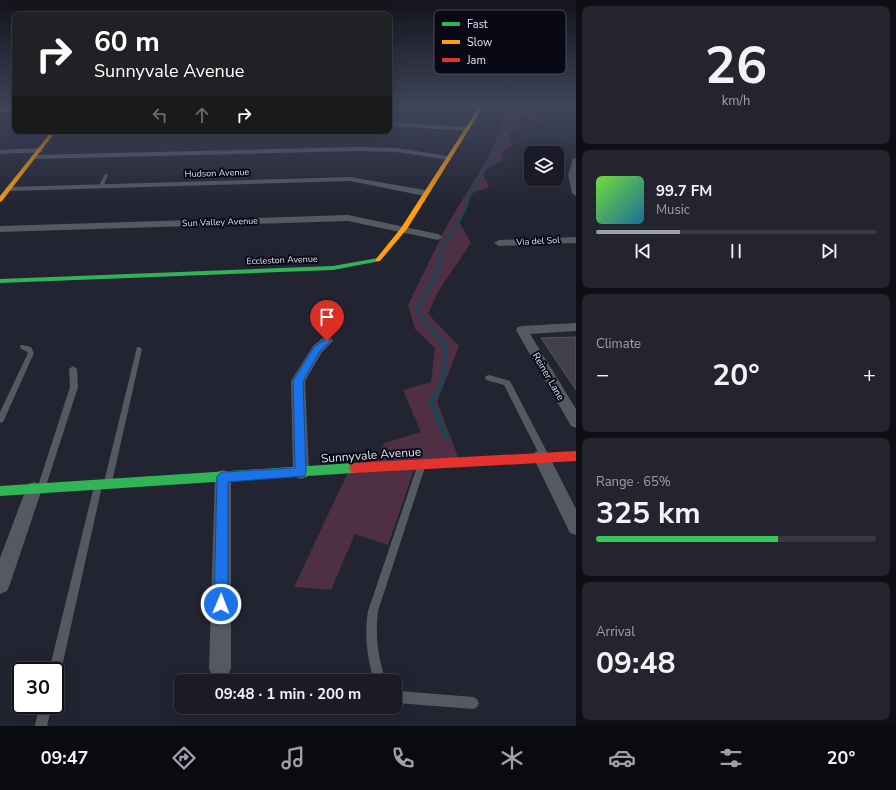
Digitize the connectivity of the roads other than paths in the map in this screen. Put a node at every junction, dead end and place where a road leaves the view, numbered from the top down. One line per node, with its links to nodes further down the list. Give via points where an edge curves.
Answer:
1 (46, 141): 4 (street)
2 (459, 141): 5 (street, Eccleston Avenue)
3 (0, 152): 4 (street)
4 (36, 153): 5 (street, via 359,149 397,150); 9 (street)
5 (448, 158): 10 (street, Eccleston Avenue)
6 (576, 160): 11 (street, via 572,175)
7 (106, 175): 8 (lane)
8 (101, 186): 9 (street, Hudson Avenue); 10 (street, Hudson Avenue, via 350,179)
9 (8, 189): 12 (street)
10 (425, 193): 14 (street, Eccleston Avenue)
11 (576, 193)
12 (0, 200)
13 (0, 229): 14 (street, Sun Valley Avenue, via 348,218)
14 (404, 229): 15 (street, Sun Valley Avenue); 18 (street, Eccleston Avenue, via 380,260 333,268)
15 (438, 237)
16 (576, 240): 17 (street, Via del Sol)
17 (499, 243)
18 (0, 281)
19 (576, 327): 26 (street, Reiner Lane, via 522,330)
20 (327, 341): 30 (street, via 317,349 298,381)
21 (23, 347): 25 (lane, via 31,353)
22 (139, 349): 32 (lane)
23 (73, 369): 33 (lane, via 74,387)
24 (490, 378): 28 (lane, via 507,383 523,410)
25 (0, 420)
26 (576, 422)
27 (576, 456): 28 (street, Sunnyvale Avenue)
28 (543, 457): 29 (street, Sunnyvale Avenue); 35 (street)
29 (422, 464): 30 (street, Sunnyvale Avenue); 39 (lane, via 373,611 370,628)
30 (301, 472): 31 (street, Sunnyvale Avenue)
31 (223, 477): 32 (street, Sunnyvale Avenue); 38 (street)
32 (103, 484): 33 (street, Sunnyvale Avenue); 37 (lane)
33 (38, 489): 34 (street, Sunnyvale Avenue); 36 (street)
34 (0, 491)
35 (576, 527)
36 (0, 584)
37 (57, 662)
38 (220, 668)
39 (378, 674)
40 (402, 697): 41 (lane)
41 (474, 703)
42 (44, 714): 43 (lane)
43 (41, 725)

